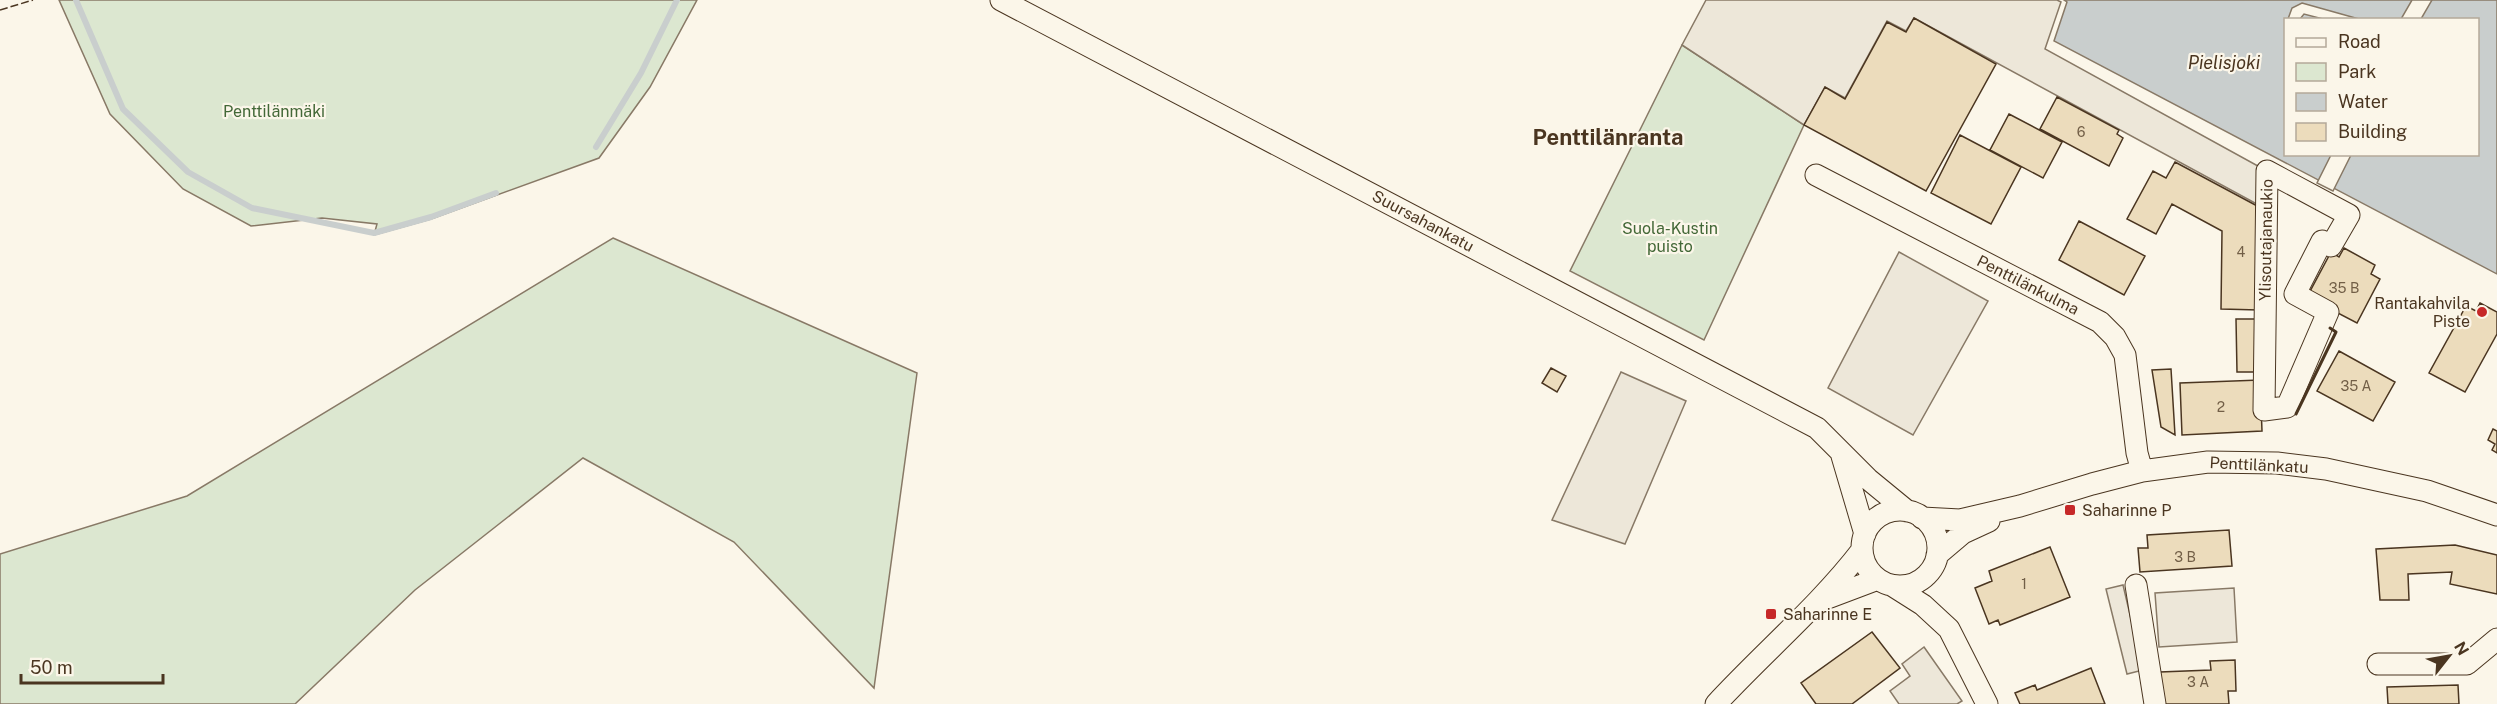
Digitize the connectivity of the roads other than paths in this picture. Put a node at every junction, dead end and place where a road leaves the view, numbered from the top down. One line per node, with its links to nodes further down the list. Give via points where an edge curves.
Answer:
1 (1001, 0): 4 (street, Suursahankatu, via 1817,428)
2 (1816, 175): 5 (street, Penttilänkulma, via 2100,322 2125,355)
3 (2287, 407): 3 (street, Ylisoutajanaukio, via 2264,410 2267,171 2349,215 2331,246 2322,241 2295,294 2328,312)
4 (1839, 450): 7 (street, Suursahankatu, via 1868,479); 9 (street, Suursahankatu, via 1853,489)
5 (2142, 471): 6 (street, Penttilänkatu); 8 (street, Penttilänkatu, via 2208,462 2287,464 2384,480)
6 (2020, 506): 7 (street, Penttilänkatu, via 1960,520); 10 (street, Penttilänkatu, via 1964,533)
7 (1914, 514): 9 (street, via 1882,515 1869,526); 10 (street, via 1933,531 1938,547)
8 (2497, 515)
9 (1864, 542): 11 (street, via 1867,566); 13 (street)
10 (1934, 563): 11 (street, via 1925,577 1910,585); 14 (street, via 1934,598)
11 (1886, 582): 13 (street); 14 (street, via 1923,605)
12 (2136, 585): 19 (street)
13 (1819, 602): 17 (street)
14 (1949, 629): 18 (street)
15 (2497, 639): 16 (street, via 2467,664)
16 (2378, 664)
17 (1716, 704)
18 (1987, 704)
19 (2155, 704)

